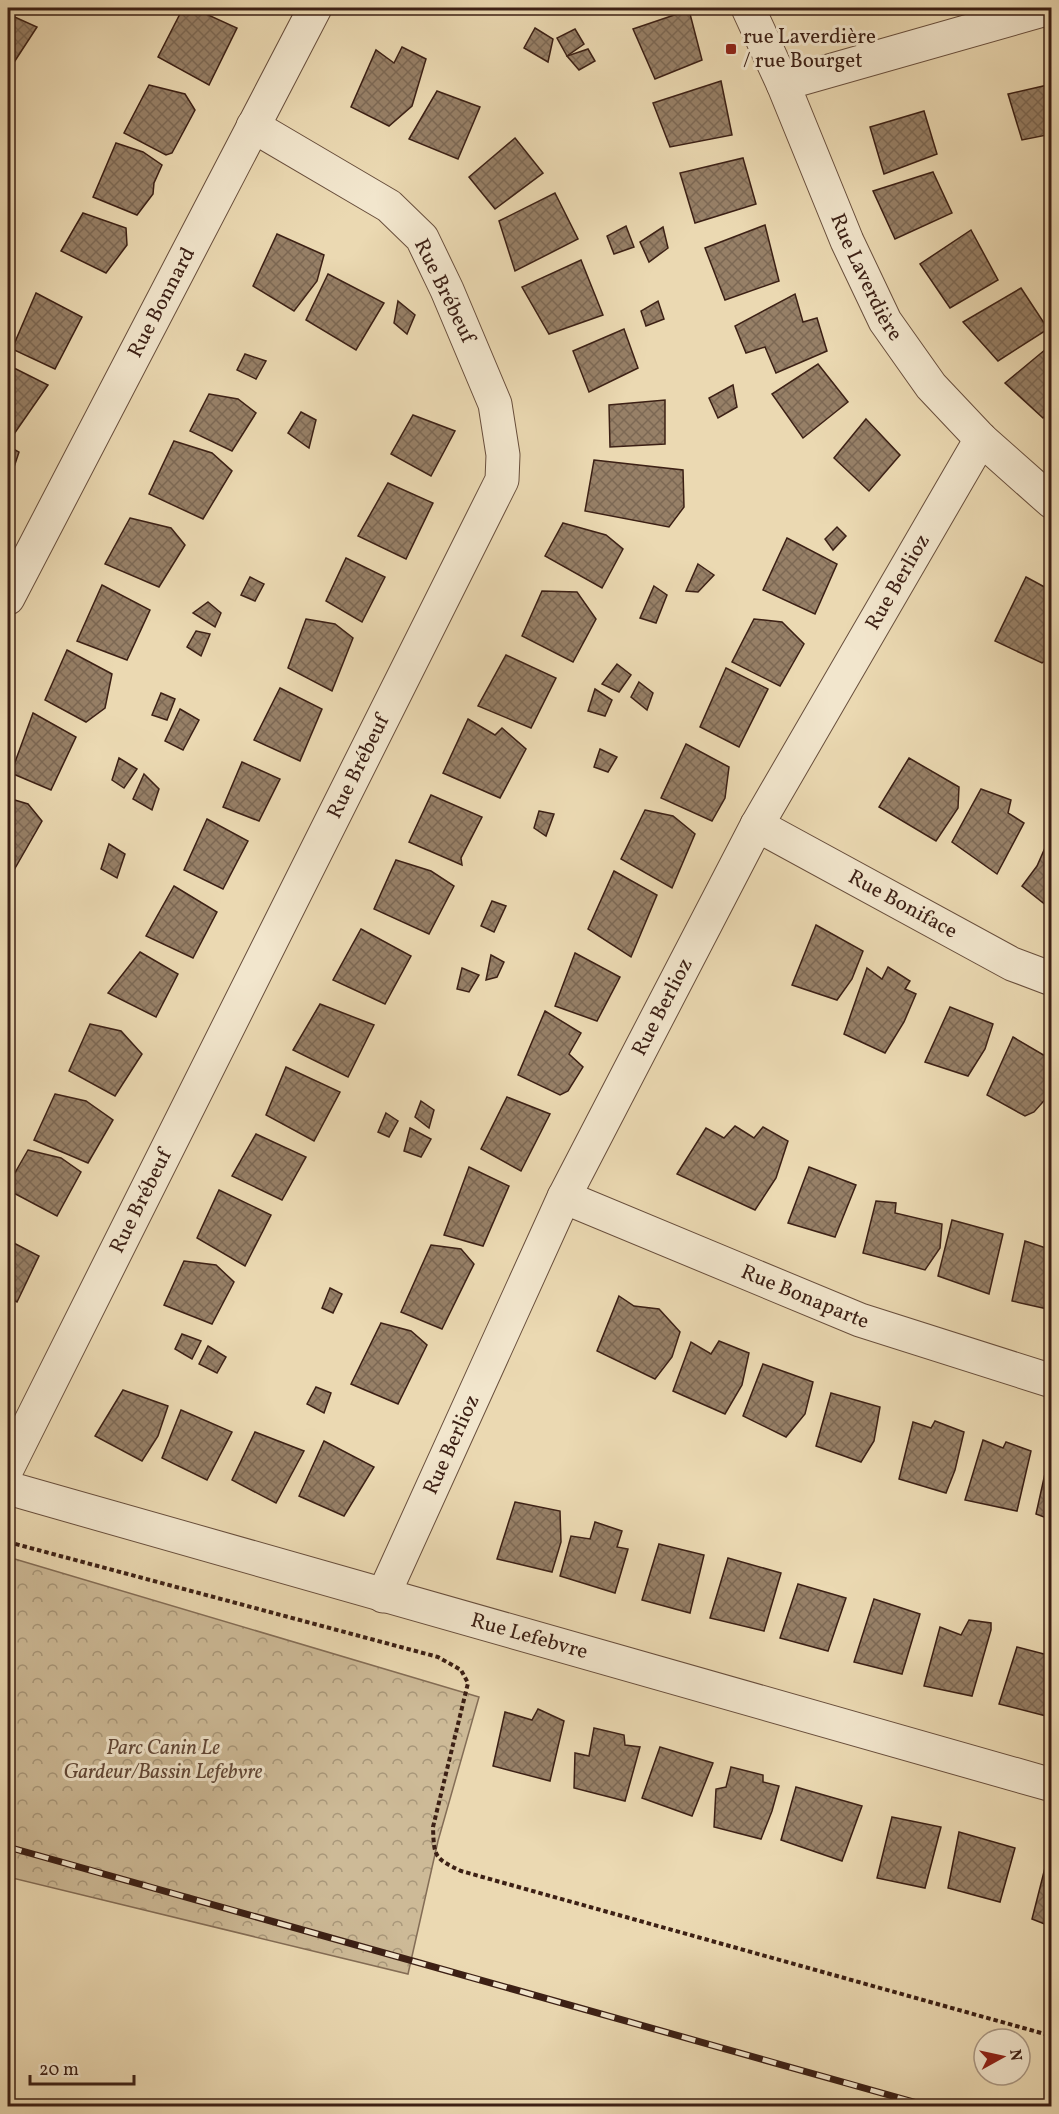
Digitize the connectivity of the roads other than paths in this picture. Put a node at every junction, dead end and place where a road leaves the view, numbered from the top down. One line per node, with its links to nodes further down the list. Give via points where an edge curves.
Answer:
1 (315, 8): 5 (street, Rue Bonnard)
2 (748, 8): 4 (street, Rue Laverdière)
3 (1050, 8): 4 (street)
4 (783, 84): 6 (street, Rue Laverdière, via 847,241 885,321 931,386)
5 (253, 126): 8 (street, Rue Bonnard); 13 (street, Rue Brébeuf, via 389,206 422,238 495,404 503,454 502,480)
6 (981, 439): 7 (street, Rue Laverdière); 9 (street, Rue Berlioz)
7 (1052, 502)
8 (8, 598)
9 (757, 825): 10 (street, Rue Boniface, via 1012,964); 11 (street, Rue Berlioz)
10 (1052, 979)
11 (564, 1197): 12 (street, Rue Bonaparte, via 860,1320); 15 (street, Rue Berlioz)
12 (1052, 1381)
13 (8, 1467)
14 (8, 1488): 15 (street, Rue Lefebvre)
15 (382, 1596): 16 (street, Rue Lefebvre)
16 (1052, 1785)

